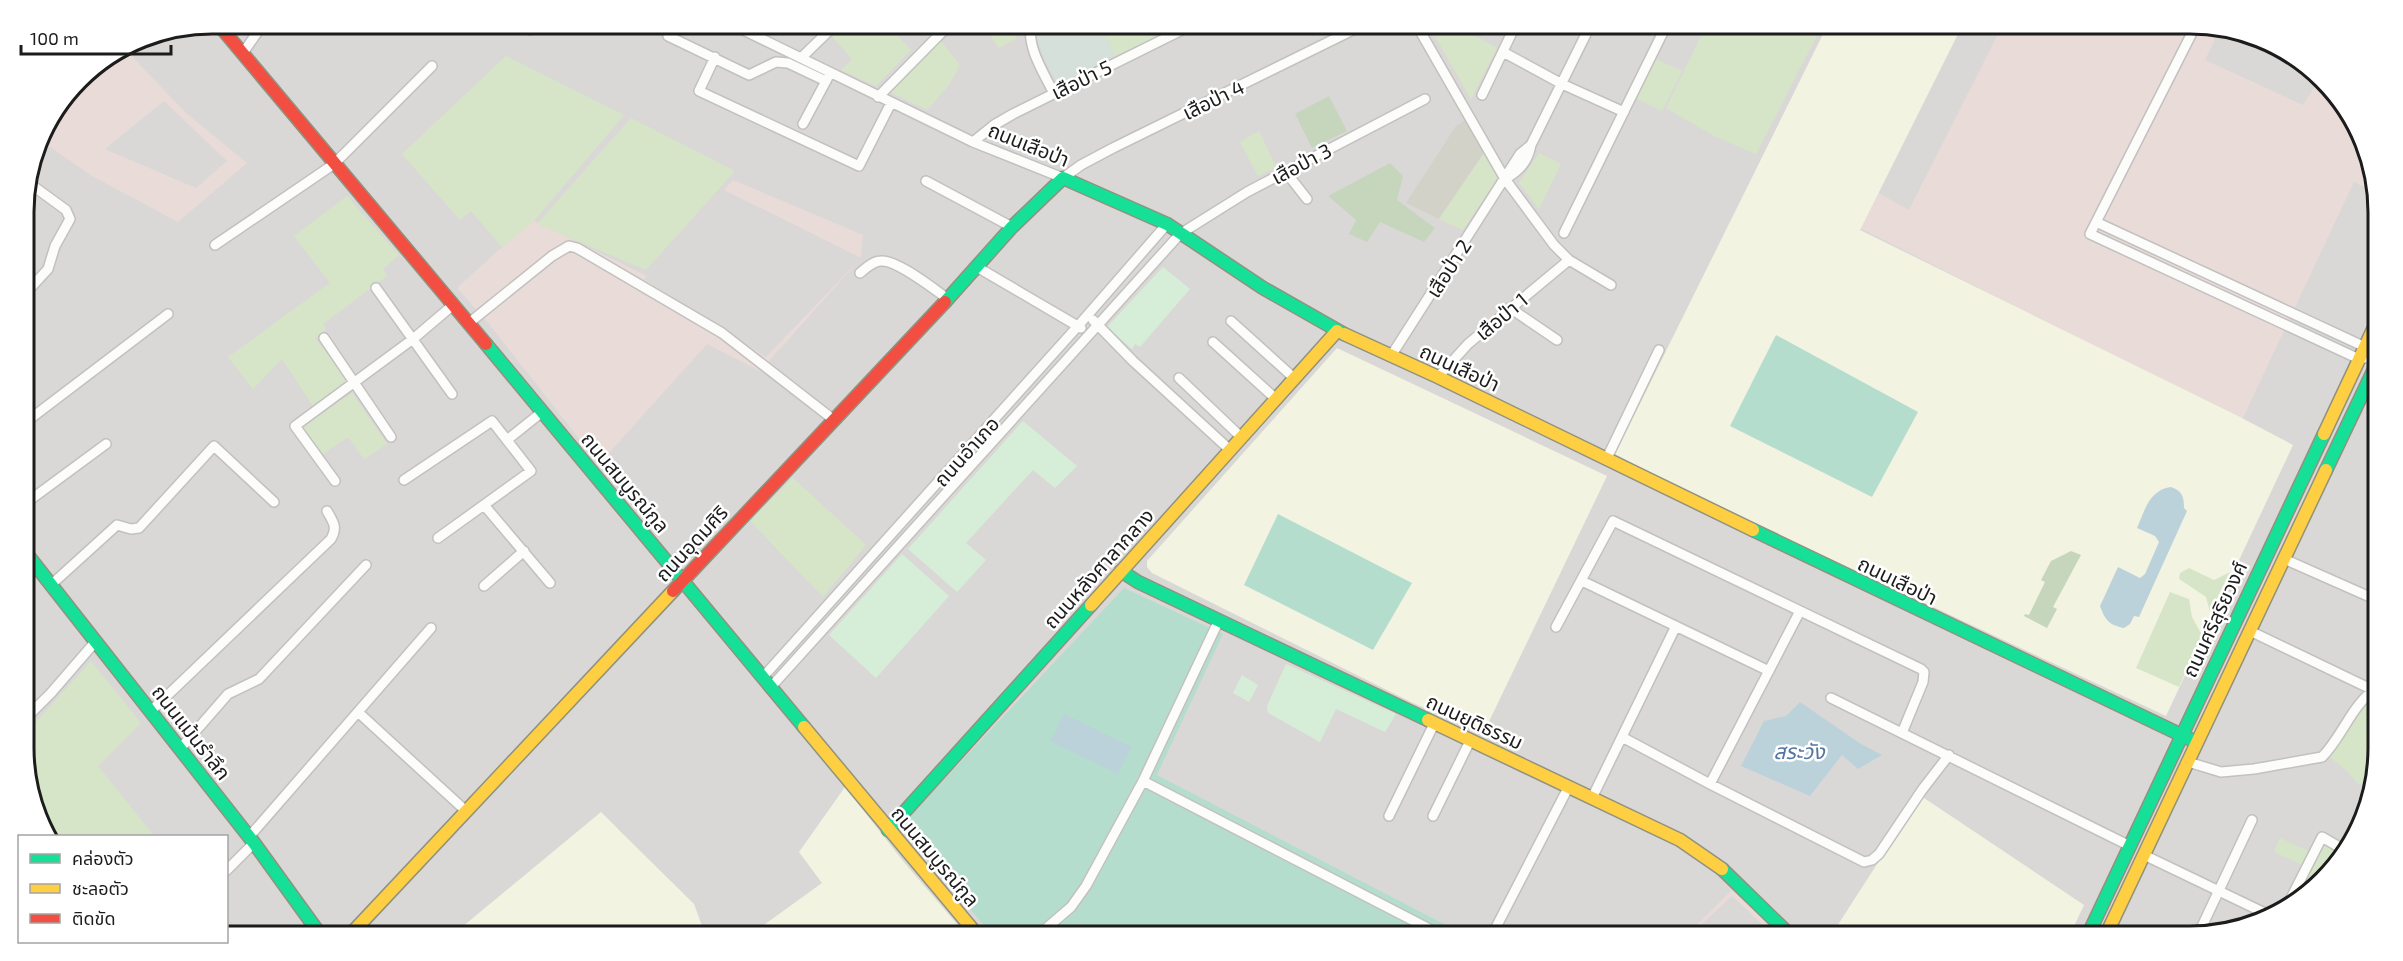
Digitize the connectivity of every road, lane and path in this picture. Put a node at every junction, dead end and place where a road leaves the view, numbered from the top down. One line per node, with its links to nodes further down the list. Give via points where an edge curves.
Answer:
1 (1344, 34): 32 (street, เสือป่า 4, via 1081,165)
2 (1422, 34): 33 (street)
3 (1511, 34): 15 (street)
4 (1586, 34): 21 (street, เสือป่า 2)
5 (1662, 34): 27 (street)
6 (2191, 34): 37 (street)
7 (227, 35): 16 (street, ถนนสมบูรณ์กูล)
8 (255, 35): 16 (street)
9 (753, 35): 18 (street, ถนนเสือป่า)
10 (825, 35): 18 (street)
11 (940, 35): 24 (street)
12 (1030, 35): 22 (street, via 1035,55)
13 (1172, 35): 22 (street, เสือป่า 5)
14 (668, 36): 17 (street)
15 (1503, 52): 21 (street); 23 (street)
16 (243, 53): 30 (street, ถนนสมบูรณ์กูล)
17 (715, 57): 20 (street, via 749,75 776,62); 26 (street, via 699,91 859,166)
18 (801, 58): 20 (street, ถนนเสือป่า)
19 (432, 66): 30 (street)
20 (828, 77): 24 (street, ถนนเสือป่า); 28 (street)
21 (1562, 84): 27 (street); 33 (street, เสือป่า 2, via 1529,156 1520,170)
22 (1053, 92): 29 (street, เสือป่า 5, via 994,125)
23 (1482, 94)
24 (878, 97): 26 (street, ถนนเสือป่า)
25 (1425, 99): 31 (street, เสือป่า 3)
26 (891, 103): 29 (street, ถนนเสือป่า)
27 (1624, 112): 40 (street)
28 (804, 124)
29 (973, 142): 32 (street, ถนนเสือป่า)
30 (334, 164): 42 (street); 52 (street, ถนนสมบูรณ์กูล)
31 (1285, 171): 36 (street); 41 (street, เสือป่า 3)
32 (1063, 178): 38 (street, ถนนเสือป่า); 39 (street, ถนนอุดมศิริ)
33 (1505, 179): 43 (street); 70 (street, เสือป่า 2)
34 (926, 181): 39 (street)
35 (37, 189): 48 (street, via 66,210 70,219 48,269)
36 (1306, 199)
37 (2096, 222): 45 (street); 47 (street, via 2090,234)
38 (1167, 224): 41 (street, ถนนเสือป่า); 55 (street, ถนนอำเภอ)
39 (1012, 227): 44 (street, ถนนอุดมศิริ)
40 (1564, 233)
41 (1180, 234): 58 (street, ถนนอำเภอ); 60 (street, ถนนเสือป่า)
42 (215, 245)
43 (1569, 260): 49 (street); 53 (street, เสือป่า 1)
44 (977, 267): 51 (street, ถนนอุดมศิริ); 59 (street)
45 (2196, 268): 47 (street); 67 (street)
46 (860, 273): 51 (street, via 882,260 895,264)
47 (2190, 281): 72 (street)
48 (35, 283)
49 (1611, 285)
50 (376, 288): 63 (street)
51 (948, 299): 82 (street, ถนนอุดมศิริ)
52 (453, 305): 57 (street, ถนนสมบูรณ์กูล); 63 (street)
53 (1510, 308): 64 (street); 73 (street, เสือป่า 1, via 1468,344)
54 (168, 314): 81 (street)
55 (1087, 315): 58 (street); 59 (street, ถนนอำเภอ)
56 (1231, 321): 75 (street)
57 (469, 323): 80 (street, ถนนสมบูรณ์กูล); 82 (street, via 552,256 568,246 577,248 722,333)
58 (1097, 324): 61 (street, ถนนอำเภอ); 87 (street)
59 (1078, 326): 61 (street); 115 (street, ถนนอำเภอ)
60 (1337, 331): 70 (street, ถนนเสือป่า); 75 (street, ถนนหลังศาลากลาง)
61 (1088, 335): 115 (street, ถนนอำเภอ, via 898,545)
62 (324, 338): 77 (street)
63 (413, 339): 77 (street); 78 (street)
64 (1557, 340)
65 (2368, 341): 67 (street, ถนนศรีสุริยวงศ์)
66 (1213, 342): 79 (street)
67 (2365, 347): 68 (street); 72 (street, ถนนศรีสุริยวงศ์)
68 (2368, 349)
69 (1659, 350): 88 (street)
70 (1391, 356): 73 (street, ถนนเสือป่า)
71 (2368, 357): 72 (street)
72 (2359, 359): 124 (street, ถนนศรีสุริยวงศ์)
73 (1438, 377): 88 (street, ถนนเสือป่า)
74 (1179, 378): 84 (street)
75 (1294, 378): 79 (street, ถนนหลังศาลากลาง)
76 (2368, 382): 97 (street, ถนนศรีสุริยวงศ์)
77 (354, 383): 83 (street); 90 (street, via 295,426)
78 (452, 394)
79 (1276, 399): 84 (street, ถนนหลังศาลากลาง)
80 (542, 412): 85 (street); 101 (street, ถนนสมบูรณ์กูล)
81 (35, 415)
82 (834, 420): 101 (street, ถนนอุดมศิริ)
83 (391, 436)
84 (1241, 437): 87 (street, ถนนหลังศาลากลาง)
85 (507, 440): 89 (street, via 492,421); 93 (street, via 531,471)
86 (106, 444): 91 (street)
87 (1230, 450): 100 (street, ถนนหลังศาลากลาง)
88 (1606, 460): 124 (street, ถนนเสือป่า)
89 (404, 480)
90 (335, 481)
91 (34, 497)
92 (274, 502): 103 (street, via 214,446 139,528 131,530 117,525)
93 (484, 505): 95 (street); 96 (street)
94 (327, 511): 120 (street, via 334,523 331,539)
95 (438, 538)
96 (524, 551): 104 (street); 105 (street)
97 (2284, 558): 106 (street); 112 (street, ถนนศรีสุริยวงศ์)
98 (34, 563): 103 (street, ถนนแม้นรำลึก)
99 (366, 565): 128 (street, via 260,679 228,694)
100 (1121, 571): 108 (street, ถนนยุติธรรม); 139 (street, ถนนหลังศาลากลาง)
101 (682, 580): 115 (street, ถนนสมบูรณ์กูล); 135 (street, ถนนอุดมศิริ)
102 (1582, 581): 107 (street, via 1613,521); 109 (street); 110 (street)
103 (52, 584): 113 (street, ถนนแม้นรำลึก)
104 (550, 584)
105 (484, 586)
106 (2368, 596)
107 (1800, 611): 114 (street); 123 (street, via 1921,669 1923,682)
108 (1219, 620): 122 (street, ถนนยุติธรรม); 131 (street)
109 (1676, 626): 114 (street); 125 (street)
110 (1556, 627)
111 (431, 628): 121 (street)
112 (2250, 631): 116 (street); 127 (street, ถนนศรีสุริยวงศ์)
113 (96, 641): 119 (street); 120 (street, ถนนแม้นรำลึก)
114 (1769, 672): 132 (street)
115 (767, 682): 139 (street, ถนนสมบูรณ์กูล)
116 (2368, 684)
117 (2368, 696): 130 (street, via 2349,716 2322,758 2221,772)
118 (1831, 698): 123 (street)
119 (34, 710)
120 (151, 711): 128 (street, ถนนแม้นรำลึก)
121 (359, 713): 135 (street); 140 (street)
122 (1434, 724): 126 (street, ถนนยุติธรรม); 136 (street)
123 (1902, 733): 129 (street)
124 (2180, 734): 127 (street, ถนนเสือป่า); 141 (street, ถนนศรีสุริยวงศ์)
125 (1622, 737): 132 (street); 134 (street)
126 (1470, 741): 133 (street, ถนนยุติธรรม); 137 (street)
127 (2196, 742): 130 (street, ถนนศรีสุริยวงศ์)
128 (180, 749): 140 (street, ถนนแม้นรำลึก)
129 (1949, 755): 132 (street, via 1879,854 1864,862); 141 (street)
130 (2188, 762): 143 (street, ถนนศรีสุริยวงศ์)
131 (1143, 781): 151 (street, via 1086,886 1071,907); 152 (street)
132 (1710, 784)
133 (1568, 788): 134 (street, ถนนยุติธรรม); 153 (street)
134 (1592, 798): 154 (street, ถนนยุติธรรม, via 1680,840 1722,868)
135 (467, 812): 149 (street, ถนนอุดมศิริ)
136 (1389, 816)
137 (1433, 816)
138 (2252, 820): 145 (street)
139 (888, 830): 150 (street, ถนนสมบูรณ์กูล)
140 (252, 840): 144 (street); 148 (street, ถนนแม้นรำลึก)
141 (2130, 846): 143 (street); 155 (street, ถนนศรีสุริยวงศ์)
142 (2339, 847): 146 (street, via 2322,837)
143 (2144, 855): 145 (street); 156 (street, ถนนศรีสุริยวงศ์)
144 (228, 869)
145 (2219, 890): 147 (street); 157 (street)
146 (2293, 894)
147 (2262, 911)
148 (314, 926)
149 (358, 926)
150 (971, 926)
151 (1049, 926)
152 (1424, 926)
153 (1497, 926)
154 (1781, 926)
155 (2091, 926)
156 (2110, 926)
157 (2202, 926)

